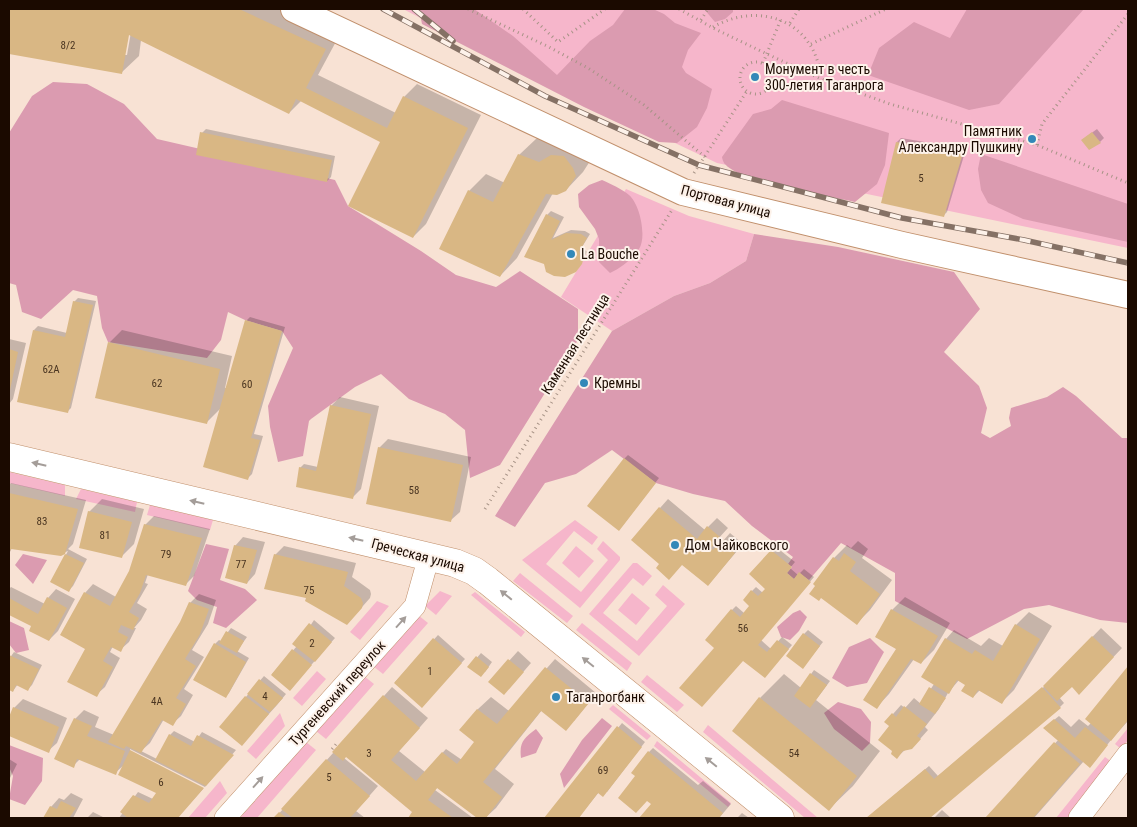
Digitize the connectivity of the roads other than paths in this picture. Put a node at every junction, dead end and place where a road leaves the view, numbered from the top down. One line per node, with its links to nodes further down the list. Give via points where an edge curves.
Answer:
1 (294, 9): 2 (street, Портовая улица, via 683,192)
2 (1128, 295)
3 (9, 457): 4 (main road, Греческая улица, one-way to 3)
4 (429, 556): 6 (street, Тургеневский переулок, one-way to 4, via 415,606); 7 (main road, Греческая улица, one-way to 4, via 488,580 474,570)
5 (1128, 754): 8 (street)
6 (225, 818)
7 (780, 818)
8 (1079, 818)

